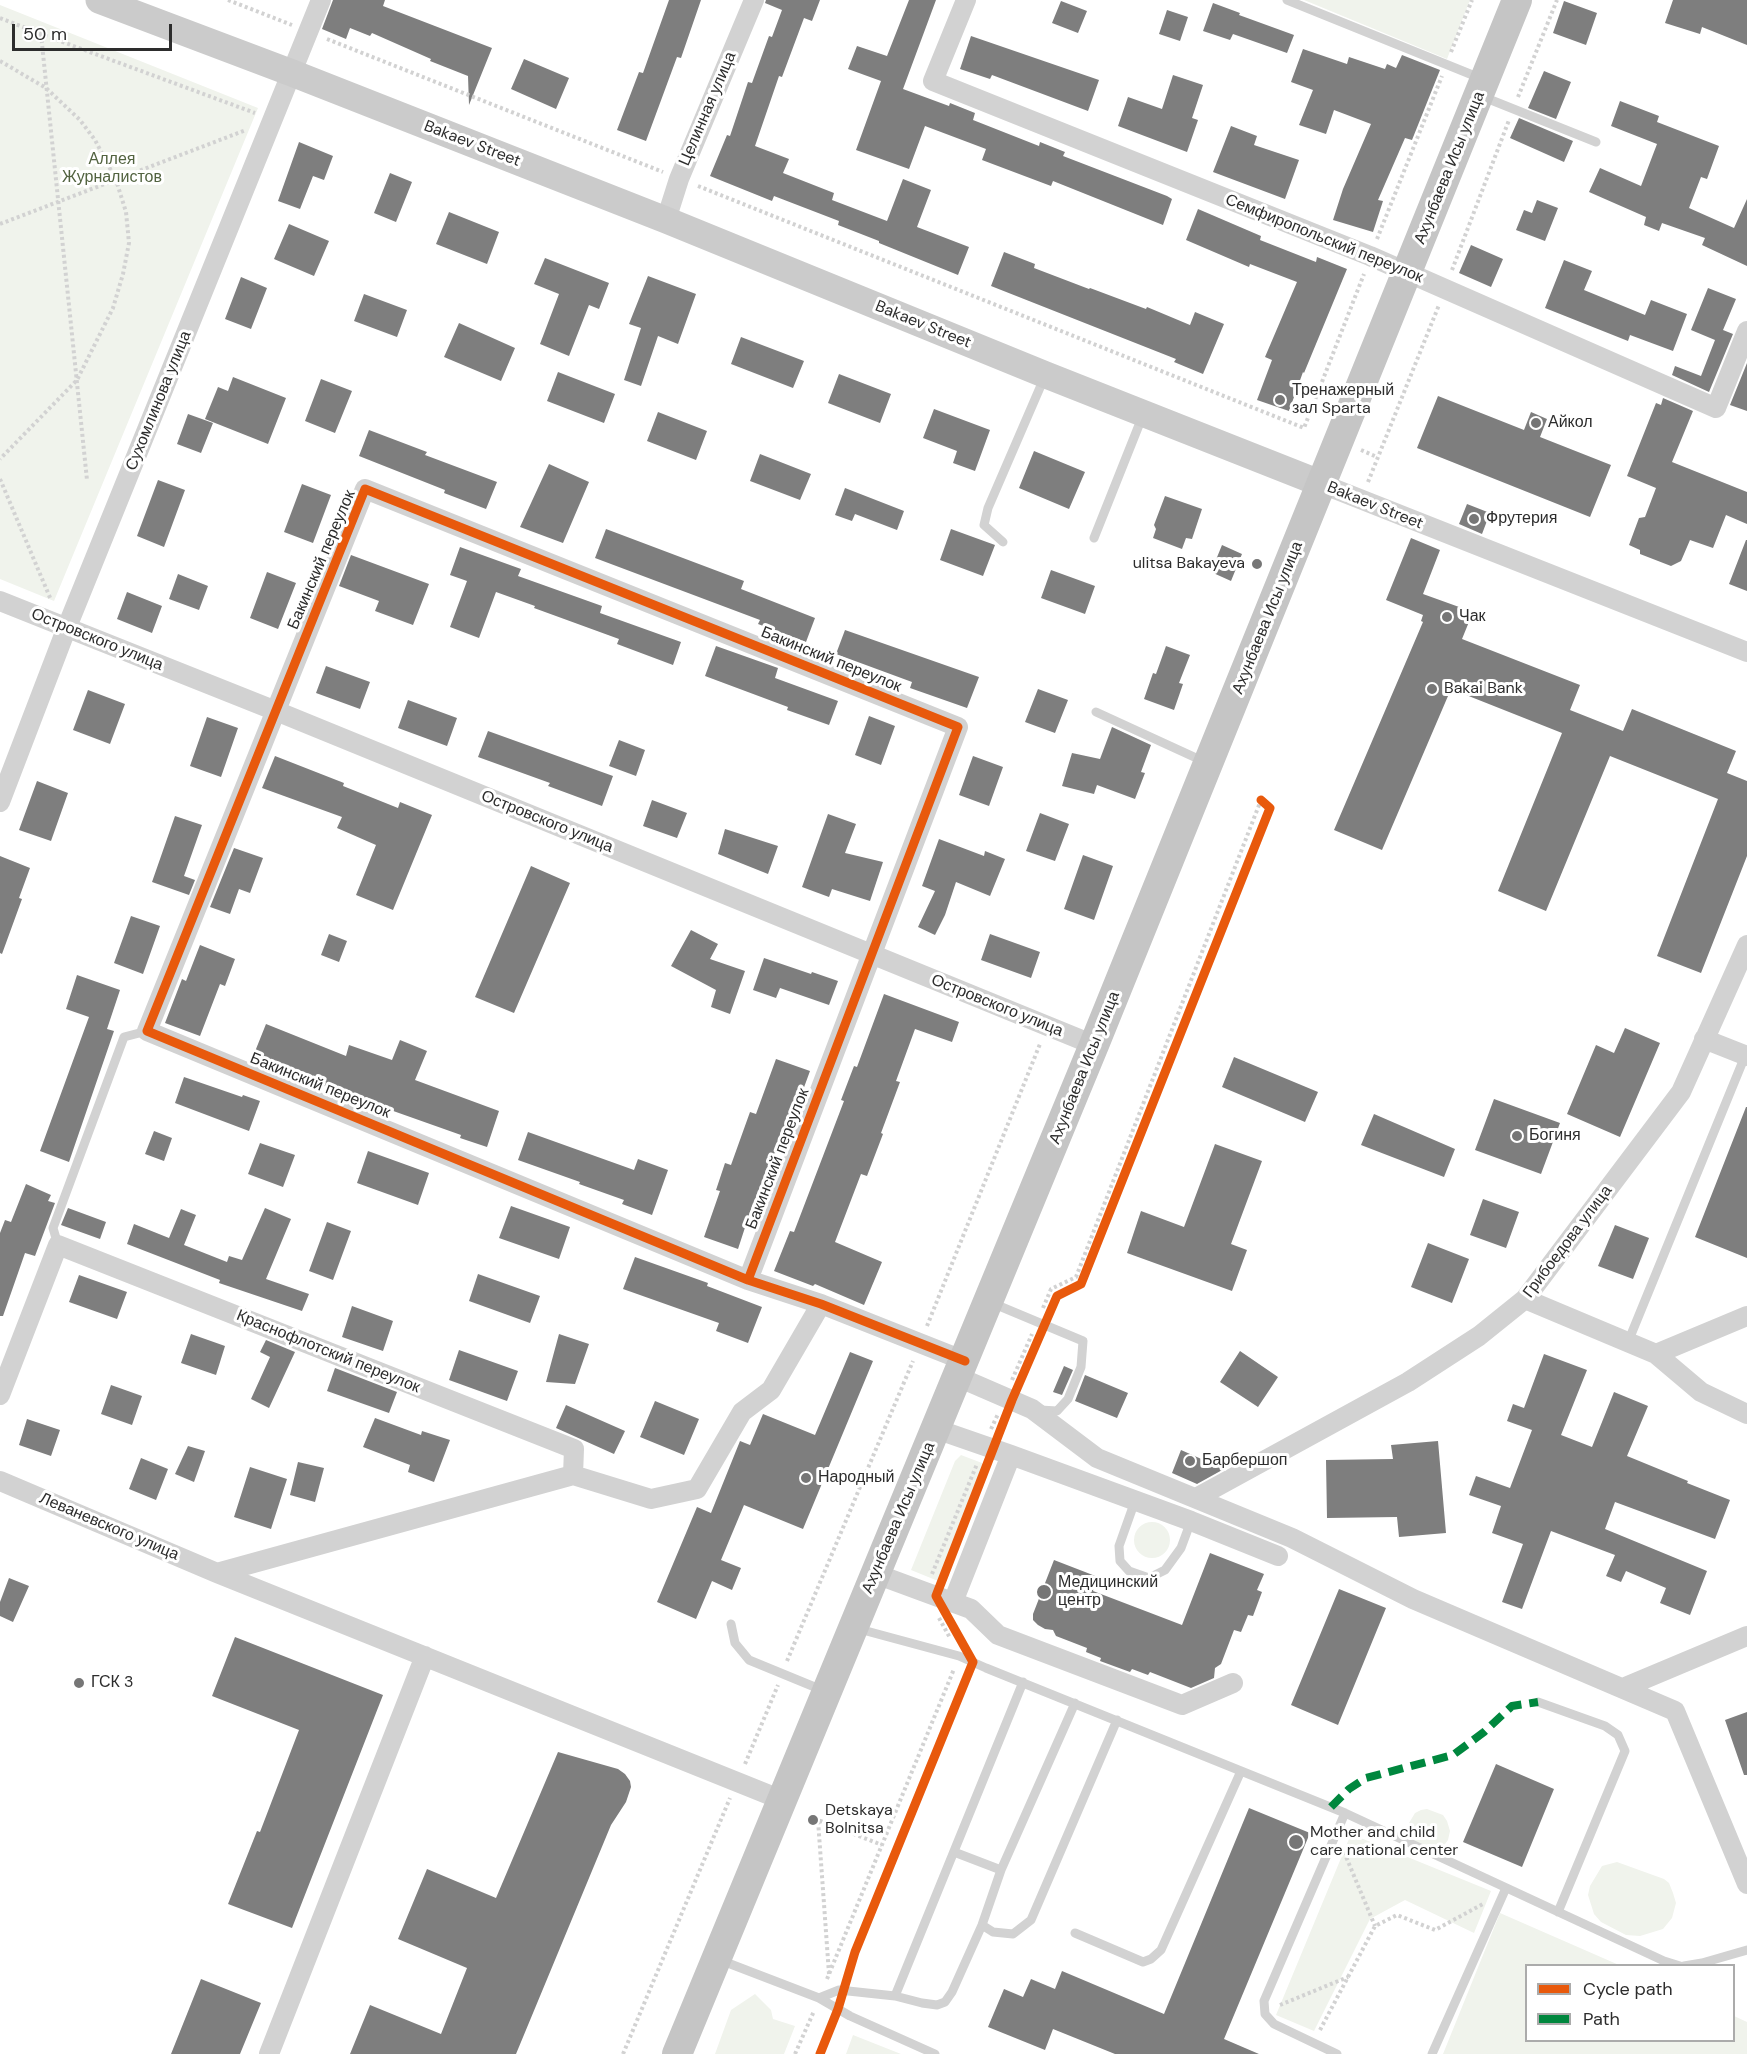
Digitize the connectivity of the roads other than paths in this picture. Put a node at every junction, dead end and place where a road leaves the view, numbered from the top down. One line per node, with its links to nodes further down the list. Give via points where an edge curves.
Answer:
1 (321, 0): 7 (street, Сухомлинова улица)
2 (754, 0): 10 (street, Целинная улица, via 679,179)
3 (966, 0): 11 (street, Семфиропольский переулок, via 933,81)
4 (1287, 0): 8 (lane, Ахунбаева Исы улица, via 1447,65)
5 (1517, 0): 8 (main road, Ахунбаева Исы улица)
6 (106, 1): 7 (main road, Bakaev Street)
7 (292, 73): 10 (main road, Bakaev Street); 19 (street, Сухомлинова улица)
8 (1482, 87): 9 (lane, via 1513,109); 11 (main road, Ахунбаева Исы улица)
9 (1596, 142)
10 (666, 220): 13 (main road, Bakaev Street)
11 (1407, 272): 12 (street, Семфиропольский переулок, via 1716,408); 15 (main road, Ахунбаева Исы улица)
12 (1747, 331)
13 (1046, 375): 14 (main road, Bakaev Street); 17 (lane, via 988,508 984,525)
14 (1143, 414): 15 (main road, Bakaev Street); 16 (lane)
15 (1322, 484): 20 (street, Bakaev Street); 23 (main road, Ахунбаева Исы улица)
16 (1094, 538)
17 (1003, 542)
18 (0, 601): 19 (street, Островского улица)
19 (65, 626): 21 (street, Островского улица); 24 (street, Сухомлинова улица, via 9,768)
20 (1747, 651)
21 (276, 711): 26 (street, Островского улица); 26 (street, Бакинский переулок, via 365,489 958,727); 27 (street)
22 (1096, 712): 23 (lane)
23 (1209, 764): 29 (main road, Ахунбаева Исы улица)
24 (0, 802)
25 (1747, 945): 28 (street, Грибоедова улица)
26 (871, 954): 29 (street, Островского улица); 32 (street, Бакинский переулок)
27 (147, 1031): 31 (lane, via 124,1037 53,1228); 32 (street, Бакинский переулок)
28 (1704, 1039): 30 (street); 33 (street, Грибоедова улица, via 1681,1092)
29 (1094, 1045): 34 (main road, Ахунбаева Исы улица)
30 (1746, 1056): 37 (lane)
31 (58, 1245): 40 (street); 45 (street, Краснофлотский переулок, via 574,1449)
32 (748, 1280): 35 (street, Бакинский переулок)
33 (1525, 1299): 37 (street); 47 (street, Грибоедова улица, via 1479,1336 1408,1382)
34 (989, 1302): 39 (main road, Ахунбаева Исы улица); 41 (lane, via 1083,1341 1081,1366 1068,1399 1057,1412)
35 (821, 1304): 39 (street, Бакинский переулок, via 920,1343); 45 (street, via 771,1390 742,1412 697,1489 651,1499)
36 (1747, 1316): 38 (street)
37 (1628, 1342): 38 (street)
38 (1656, 1354): 42 (street, via 1701,1392)
39 (962, 1369): 41 (street, Бакинский переулок); 43 (main road, Ахунбаева Исы улица)
40 (0, 1395)
41 (1032, 1408): 47 (street, Бакинский переулок, via 1097,1458)
42 (1747, 1414)
43 (936, 1430): 44 (street); 52 (main road, Ахунбаева Исы улица)
44 (996, 1450): 48 (street); 53 (street)
45 (573, 1475): 51 (street)
46 (0, 1481): 51 (street, Леваневского улица)
47 (1196, 1498): 60 (street, Бакинский переулок, via 1292,1538 1413,1599)
48 (1135, 1501): 49 (street); 49 (lane, via 1119,1546 1120,1561 1129,1571 1149,1578 1165,1569 1181,1548)
49 (1191, 1521): 50 (street)
50 (1278, 1556)
51 (218, 1573): 57 (street, Леваневского улица)
52 (876, 1574): 53 (street); 55 (main road, Ахунбаева Исы улица)
53 (938, 1597): 59 (street, via 971,1609 998,1635 1182,1705)
54 (731, 1624): 61 (lane, via 735,1643 749,1660)
55 (853, 1627): 58 (lane, via 959,1656); 61 (main road, Ахунбаева Исы улица)
56 (1747, 1636): 60 (street)
57 (425, 1656): 66 (street, Леваневского улица); 81 (street)
58 (1023, 1682): 63 (lane); 68 (lane)
59 (1233, 1683)
60 (1623, 1688): 70 (street, Бакинский переулок, via 1675,1711)
61 (826, 1692): 66 (main road, Ахунбаева Исы улица)
62 (1538, 1702): 72 (lane, via 1605,1726 1618,1735 1625,1751)
63 (1075, 1703): 64 (lane); 69 (lane)
64 (1117, 1720): 65 (lane); 73 (lane, via 1031,1920 1013,1934 993,1932)
65 (1241, 1771): 67 (lane); 74 (lane, via 1161,1950 1143,1962)
66 (782, 1800): 76 (main road, Ахунбаева Исы улица)
67 (1346, 1813): 71 (lane); 84 (lane, via 1264,2001 1264,2014 1274,2024)
68 (954, 1852): 69 (lane); 79 (lane)
69 (1001, 1870): 73 (lane)
70 (1747, 1884)
71 (1506, 1888): 72 (lane); 85 (lane)
72 (1558, 1912): 77 (lane)
73 (982, 1925): 79 (lane, via 945,2002 937,2005)
74 (1075, 1933)
75 (1747, 1950): 78 (lane)
76 (717, 1959): 80 (lane); 82 (main road, Ахунбаева Исы улица)
77 (1678, 1964)
78 (1702, 1964)
79 (895, 1996): 80 (lane, via 838,1990)
80 (819, 1998): 83 (lane)
81 (269, 2054)
82 (677, 2054)
83 (934, 2054)
84 (1337, 2054)
85 (1432, 2054)

